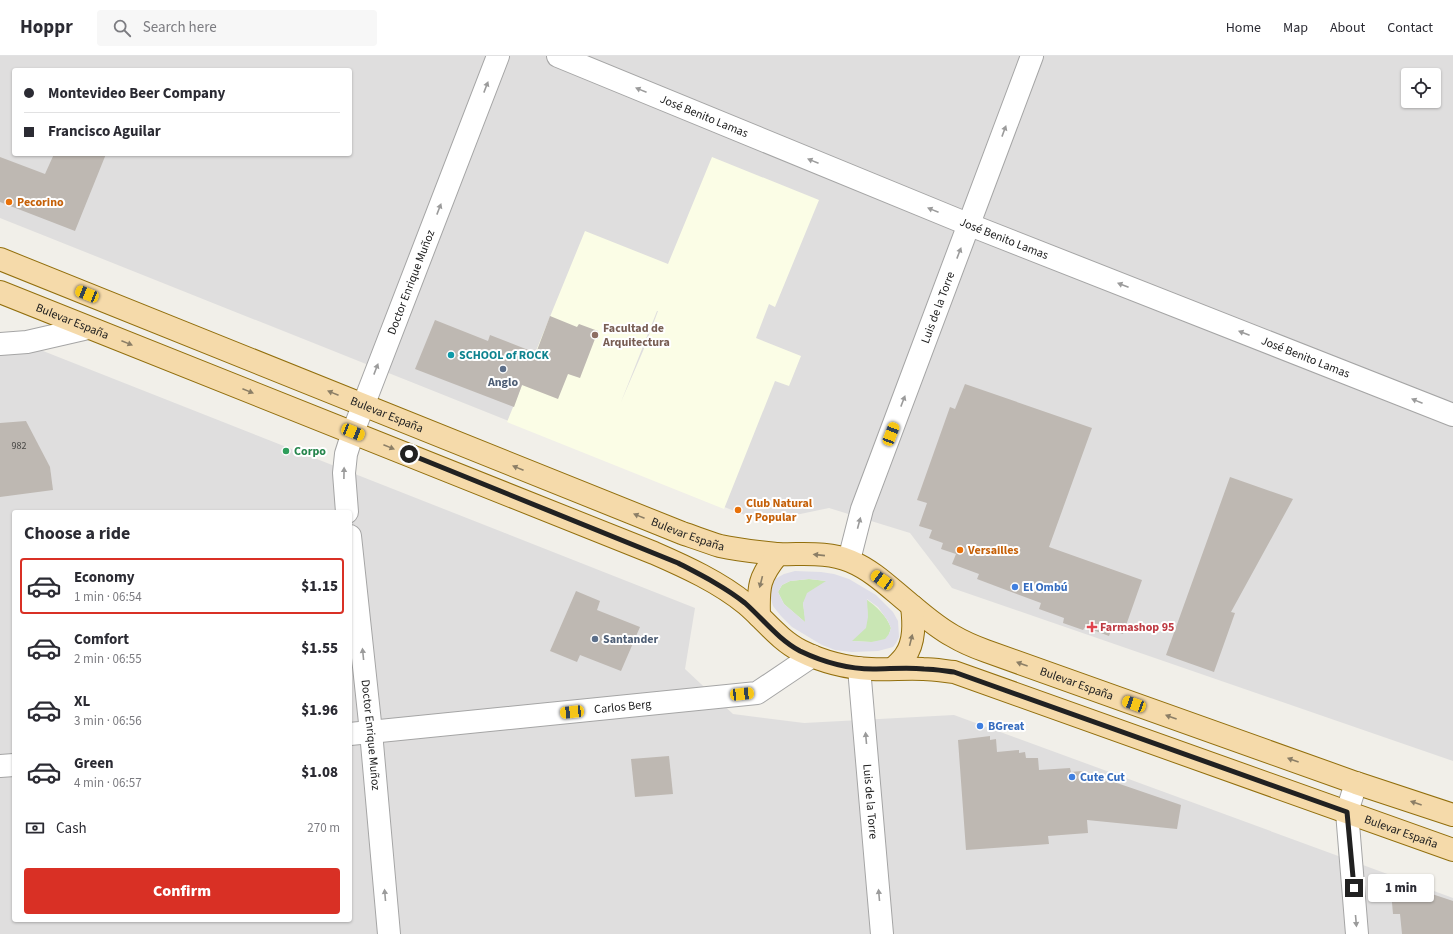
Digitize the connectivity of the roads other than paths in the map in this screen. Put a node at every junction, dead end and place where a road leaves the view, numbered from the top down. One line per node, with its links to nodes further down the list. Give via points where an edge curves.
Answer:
1 (498, 56): 9 (street, Doctor Enrique Muñoz, one-way to 1)
2 (558, 56): 4 (street, José Benito Lamas, one-way to 2)
3 (1032, 56): 4 (street, Luis de la Torre, one-way to 3)
4 (970, 225): 10 (street, José Benito Lamas, one-way to 4); 14 (street, Luis de la Torre, one-way to 4, via 862,508)
5 (0, 258): 9 (main road, Bulevar España, one-way to 5)
6 (0, 292): 7 (main road, Bulevar España)
7 (88, 328): 8 (street, via 27,342); 11 (main road, Bulevar España, one-way to 11)
8 (0, 344)
9 (362, 405): 11 (street, Doctor Enrique Muñoz); 13 (main road, Bulevar España, one-way to 9, via 720,546 682,533)
10 (1453, 416)
11 (353, 432): 12 (street, Doctor Enrique Muñoz, one-way to 11, via 344,473 346,454); 17 (main road, Bulevar España, one-way to 17, via 678,563 729,592)
12 (347, 510)
13 (778, 554): 14 (main road, Bulevar España, one-way to 13, via 813,554); 17 (main road, one-way to 17, via 763,574 758,597)
14 (848, 560): 16 (main road, Bulevar España, via 882,580)
15 (352, 575): 21 (street, Doctor Enrique Muñoz, one-way to 15)
16 (912, 606): 20 (main road, one-way to 16, via 905,656 912,638); 24 (main road, Bulevar España, one-way to 16, via 986,651 951,635)
17 (759, 616): 18 (main road, Bulevar España, via 786,641)
18 (812, 656): 19 (main road, Bulevar España, via 833,664); 21 (street, Carlos Berg, via 757,693)
19 (859, 668): 20 (main road, Bulevar España); 29 (street, Luis de la Torre, one-way to 19)
20 (894, 668): 25 (main road, Bulevar España, via 954,672)
21 (360, 733): 28 (street, Doctor Enrique Muñoz, one-way to 21)
22 (12, 764): 23 (street)
23 (0, 766)
24 (1356, 783): 25 (street); 26 (main road, Bulevar España, one-way to 24)
25 (1347, 812): 27 (main road, Bulevar España); 30 (street, one-way to 30)
26 (1453, 815)
27 (1453, 850)
28 (388, 934)
29 (882, 934)
30 (1357, 934)

